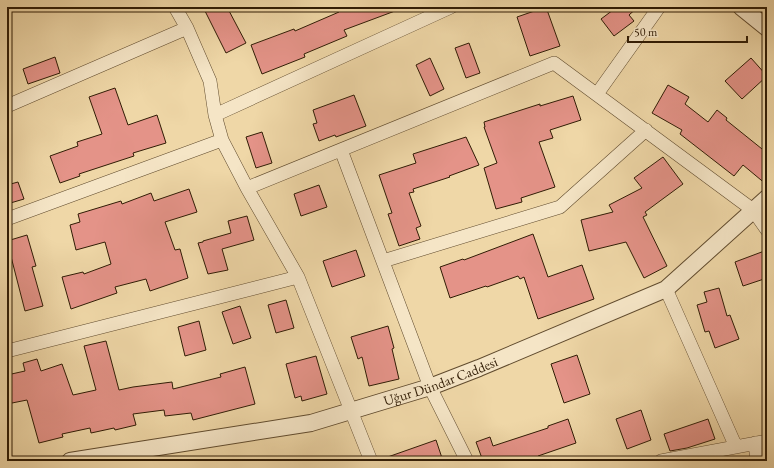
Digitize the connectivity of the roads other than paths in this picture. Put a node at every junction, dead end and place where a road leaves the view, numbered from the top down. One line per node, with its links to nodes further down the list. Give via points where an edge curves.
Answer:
1 (176, 7): 5 (street)
2 (451, 7): 9 (street)
3 (659, 7): 7 (street)
4 (741, 7): 6 (street)
5 (187, 28): 8 (street); 9 (street, via 210,81)
6 (767, 28)
7 (596, 94): 10 (street); 12 (street, via 554,63)
8 (7, 106)
9 (216, 114): 11 (street)
10 (646, 130): 15 (street); 18 (street, via 560,206)
11 (222, 140): 13 (street); 16 (street)
12 (341, 150): 13 (street); 18 (street)
13 (247, 188): 19 (street)
14 (767, 198): 15 (street, Uğur Dündar Caddesi)
15 (753, 210): 17 (street); 20 (street, Uğur Dündar Caddesi)
16 (7, 218)
17 (767, 230)
18 (383, 261): 22 (street)
19 (298, 277): 21 (street); 23 (street)
20 (666, 288): 22 (street, Uğur Dündar Caddesi); 25 (street)
21 (7, 351)
22 (430, 387): 23 (street, Uğur Dündar Caddesi); 28 (street)
23 (352, 411): 26 (street, Uğur Dündar Caddesi, via 311,423); 27 (street)
24 (761, 442): 25 (street); 30 (street)
25 (736, 447): 29 (street)
26 (70, 461)
27 (371, 461)
28 (467, 461)
29 (661, 461)
30 (757, 461)

